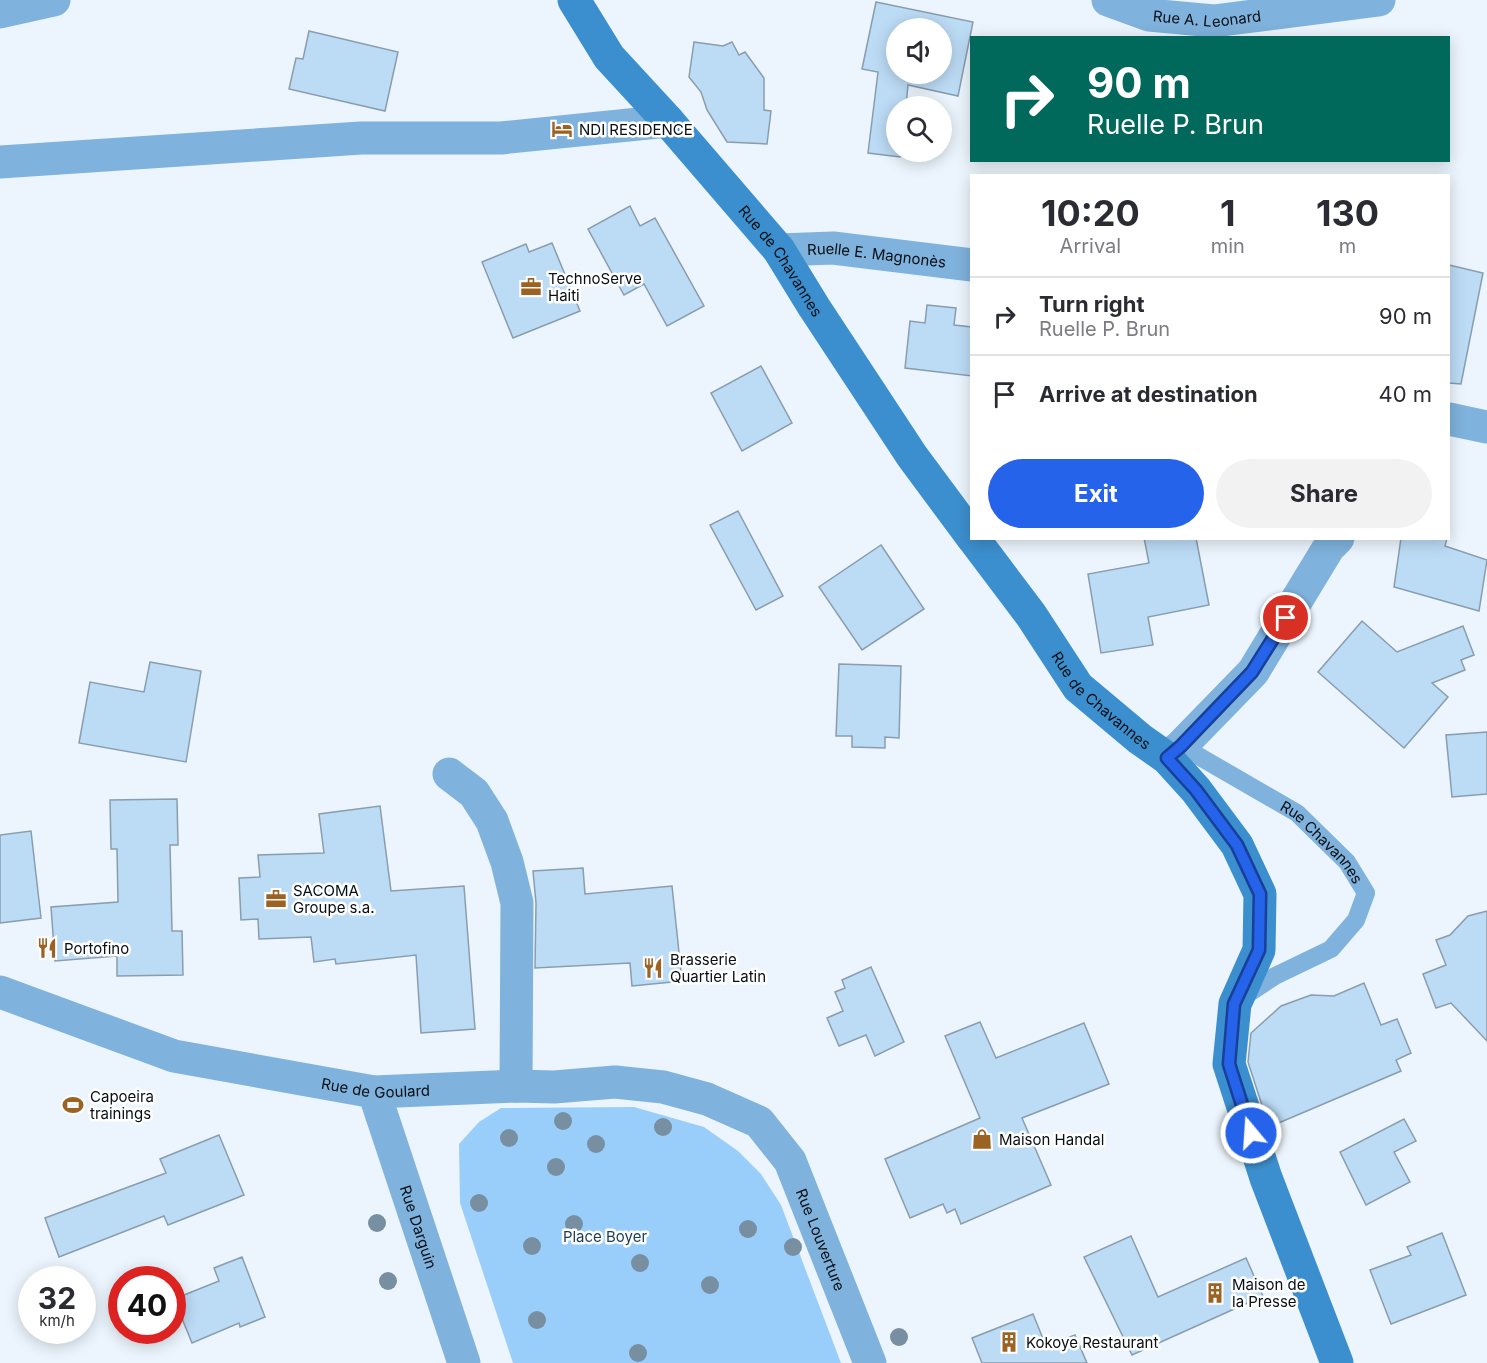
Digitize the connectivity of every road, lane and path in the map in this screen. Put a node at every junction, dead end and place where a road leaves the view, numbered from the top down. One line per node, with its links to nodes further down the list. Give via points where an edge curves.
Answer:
1 (54, 0): 5 (street)
2 (574, 0): 6 (street, Rue de Chavannes, via 609,57)
3 (1108, 0): 4 (street, Rue A. Leonard, via 1149,15 1214,21)
4 (1379, 0)
5 (0, 12)
6 (668, 122): 7 (street, via 501,138 361,138); 8 (street, Rue de Chavannes)
7 (0, 162)
8 (779, 250): 9 (street, Ruelle E. Magnonès, via 833,248); 12 (street, Rue de Chavannes, via 912,456)
9 (970, 265)
10 (1450, 420): 11 (street)
11 (1487, 427)
12 (970, 534)
13 (975, 540): 15 (street, Rue de Chavannes, via 1031,615 1078,687 1140,739)
14 (1332, 541): 15 (street, via 1252,672)
15 (1174, 752): 18 (street, Rue de Chavannes, via 1196,790 1237,845 1260,894 1259,950); 18 (lane, Rue Chavannes, via 1297,813 1347,862 1366,893 1356,920 1330,949 1275,976)
16 (449, 774): 19 (street, via 474,793 492,820 517,903)
17 (0, 992): 20 (street, Rue de Goulard, via 174,1056)
18 (1234, 1004): 24 (street, Rue de Chavannes, via 1229,1064 1266,1178)
19 (516, 1086): 20 (street, Rue de Goulard); 21 (street, Rue de Goulard, via 615,1082 663,1087 707,1099)
20 (374, 1092): 22 (street, Rue Darguin)
21 (759, 1122): 23 (street, Rue Louverture, via 790,1161)
22 (464, 1363)
23 (870, 1363)
24 (1337, 1363)

